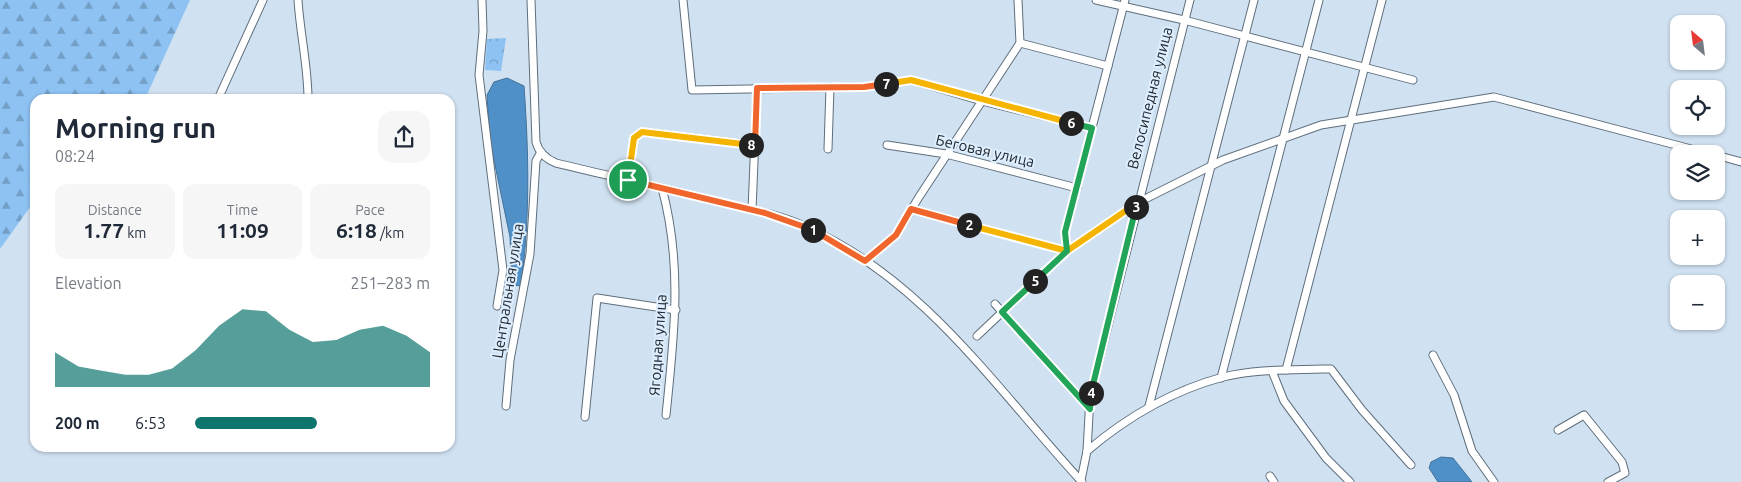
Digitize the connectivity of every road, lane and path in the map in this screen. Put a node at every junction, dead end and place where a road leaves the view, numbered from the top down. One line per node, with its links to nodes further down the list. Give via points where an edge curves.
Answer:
1 (263, 0): 22 (street)
2 (298, 0): 23 (street)
3 (482, 0): 46 (street, via 479,74 503,270)
4 (531, 0): 32 (street, via 536,133)
5 (683, 0): 21 (street, via 692,90)
6 (1018, 0): 15 (street)
7 (1096, 0): 12 (street)
8 (1190, 0): 13 (street, Велосипедная улица)
9 (1254, 0): 14 (street)
10 (1319, 0): 16 (street)
11 (1382, 0): 18 (street)
12 (1124, 4): 13 (street); 17 (street)
13 (1184, 20): 14 (street); 40 (street, Велосипедная улица)
14 (1245, 36): 16 (street); 36 (street)
15 (1020, 43): 17 (street); 24 (street)
16 (1306, 53): 18 (street); 27 (street)
17 (1108, 66): 26 (street)
18 (1364, 68): 19 (street); 25 (street)
19 (1413, 80)
20 (830, 87): 21 (street); 24 (street, via 864,87 911,80); 31 (street)
21 (757, 88): 28 (street)
22 (220, 94)
23 (308, 94)
24 (982, 101): 26 (street); 33 (street)
25 (1350, 120): 27 (street, via 1321,125); 30 (street, via 1494,97); 51 (street)
26 (1092, 128): 39 (street)
27 (1284, 138): 36 (street); 53 (street)
28 (755, 145): 37 (street, via 642,132 634,138); 42 (street)
29 (887, 145): 33 (street, Беговая улица)
30 (1676, 145)
31 (828, 148)
32 (540, 152): 37 (street, via 556,163); 54 (street, Центральная улица, via 536,160 530,254 510,360)
33 (946, 154): 39 (street, Беговая улица); 41 (street)
34 (1725, 158): 35 (street)
35 (1741, 162)
36 (1211, 166): 40 (street); 55 (street)
37 (628, 180): 38 (street)
38 (662, 188): 42 (street); 47 (street, Ягодная улица, via 670,218)
39 (1076, 188): 43 (street, via 1065,232)
40 (1137, 203): 43 (street); 56 (street, Велосипедная улица, via 1090,397)
41 (911, 209): 43 (street); 44 (street, via 896,235)
42 (752, 210): 44 (street, via 806,226)
43 (1067, 251): 48 (street)
44 (865, 261): 62 (street, via 924,306 984,369)
45 (995, 304): 48 (street)
46 (496, 306)
47 (676, 310): 57 (street, Ягодная улица); 58 (street, via 597,298)
48 (1002, 312): 49 (street); 56 (street)
49 (976, 336)
50 (1433, 355): 64 (street, via 1454,395 1472,451)
51 (1286, 370): 52 (street); 61 (street, via 1331,370)
52 (1272, 371): 53 (street); 63 (street, via 1284,401 1326,458)
53 (1221, 378): 55 (street)
54 (506, 406)
55 (1149, 406): 60 (street)
56 (1090, 409): 60 (street, Велосипедная улица)
57 (666, 415)
58 (585, 417)
59 (1558, 430): 65 (street, via 1584,415 1622,462 1625,473)
60 (1087, 451): 62 (street, Велосипедная улица)
61 (1411, 465)
62 (1081, 481)
63 (1350, 482)
64 (1494, 482)
65 (1608, 482)

